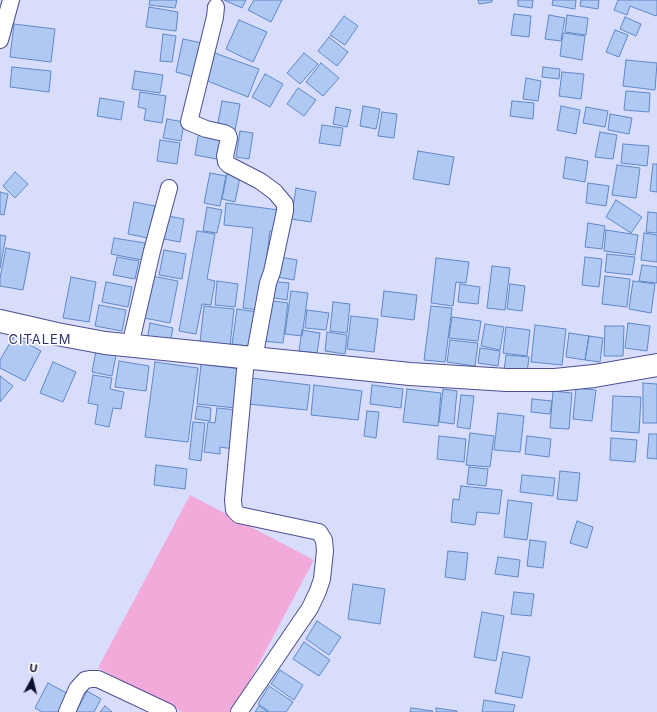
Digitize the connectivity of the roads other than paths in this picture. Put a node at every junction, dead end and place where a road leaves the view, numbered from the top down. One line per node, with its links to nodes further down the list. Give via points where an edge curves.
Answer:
1 (11, 0): 3 (street)
2 (216, 7): 7 (street, via 189,122 228,135 226,162 260,181 275,192 285,204)
3 (0, 40)
4 (169, 188): 6 (street)
5 (0, 321): 6 (main road, via 105,344)
6 (130, 346): 7 (main road)
7 (251, 358): 8 (main road, via 410,374 507,380 555,380); 11 (street, via 245,370 234,510 239,515 319,532 324,540 325,551 322,579 310,608)
8 (657, 365)
9 (67, 712): 10 (street, via 77,689 85,680 98,679)
10 (168, 712)
11 (239, 712)

